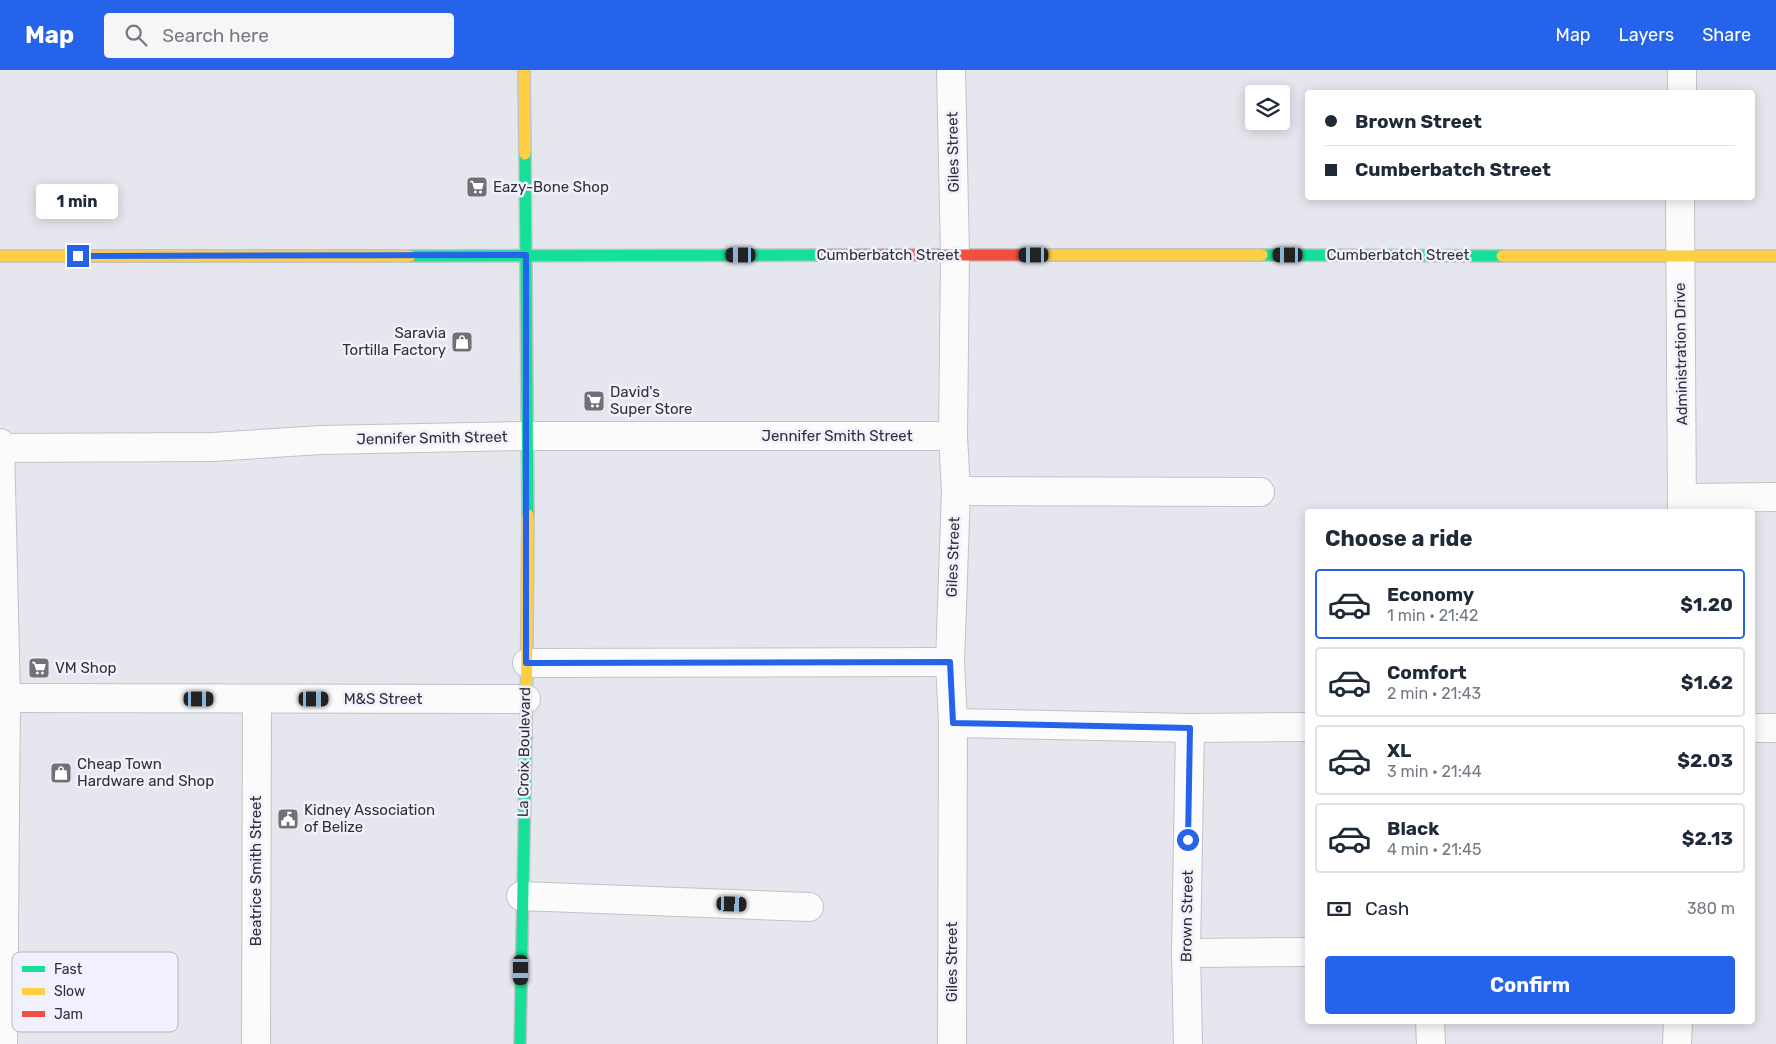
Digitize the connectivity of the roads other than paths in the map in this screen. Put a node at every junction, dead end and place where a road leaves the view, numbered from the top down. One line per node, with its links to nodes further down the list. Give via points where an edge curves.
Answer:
1 (524, 70): 7 (street, La Croix Boulevard)
2 (951, 70): 6 (street, Giles Street)
3 (1682, 70): 4 (street)
4 (1682, 90)
5 (1680, 200): 8 (street, Administration Drive)
6 (955, 254): 7 (street, Cumberbatch Street); 8 (street, Cumberbatch Street); 12 (street, Giles Street)
7 (526, 255): 9 (street, Cumberbatch Street); 11 (street, La Croix Boulevard)
8 (1680, 255): 10 (street, Cumberbatch Street); 18 (street, Administration Drive)
9 (0, 256)
10 (1776, 256)
11 (528, 436): 12 (street, Jennifer Smith Street); 14 (street, Jennifer Smith Street, via 321,440 213,447); 20 (street, La Croix Boulevard)
12 (953, 436): 15 (street, Giles Street)
13 (0, 443): 14 (street)
14 (0, 448): 21 (street)
15 (956, 491): 16 (street); 19 (street, Giles Street)
16 (1260, 492)
17 (1776, 497): 18 (street)
18 (1682, 505)
19 (950, 662): 20 (street); 24 (street, Giles Street)
20 (526, 663): 23 (street, La Croix Boulevard)
21 (3, 698): 22 (street, M&S Street); 35 (street)
22 (257, 699): 23 (street, M&S Street); 36 (street, Beatrice Smith Street)
23 (526, 699): 29 (street, La Croix Boulevard)
24 (953, 723): 26 (street); 38 (street, Giles Street)
25 (1305, 726): 26 (street)
26 (1190, 728): 32 (street, Brown Street)
27 (1755, 728): 28 (street)
28 (1776, 728)
29 (521, 896): 30 (street); 37 (street, La Croix Boulevard)
30 (809, 907)
31 (1305, 952): 32 (street)
32 (1186, 953): 39 (street, Brown Street)
33 (1430, 1024): 40 (street)
34 (1678, 1024): 41 (street)
35 (3, 1044)
36 (256, 1044)
37 (520, 1044)
38 (952, 1044)
39 (1188, 1044)
40 (1431, 1044)
41 (1677, 1044)

